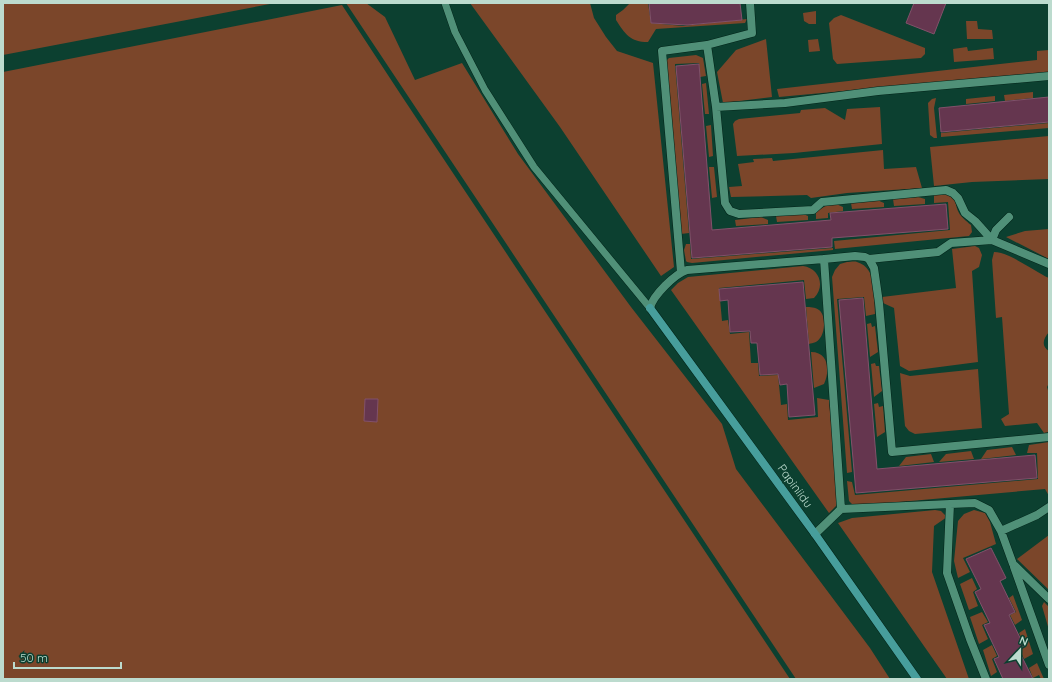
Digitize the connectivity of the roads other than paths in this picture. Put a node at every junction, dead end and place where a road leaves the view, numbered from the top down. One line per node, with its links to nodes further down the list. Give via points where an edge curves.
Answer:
1 (445, 3): 12 (lane, via 455,32 484,90 534,167)
2 (750, 3): 3 (street, via 752,33)
3 (707, 45): 5 (street); 11 (street, via 662,51)
4 (1049, 76): 5 (street, via 878,91 785,103)
5 (716, 107): 7 (street, via 725,203 730,211 739,214 813,210 822,202 946,190 958,198 965,213)
6 (1009, 217): 7 (street, via 996,230)
7 (992, 240): 9 (street, via 951,243 938,252); 10 (street)
8 (824, 259): 9 (street, via 855,256); 11 (street); 16 (street)
9 (869, 260): 13 (street, via 874,268 878,297 892,452)
10 (1049, 264)
11 (681, 272): 12 (street, via 653,298)
12 (650, 308): 18 (street, Papiniidu)
13 (1049, 437)
14 (950, 504): 16 (street); 17 (street, via 976,503 989,510); 23 (street, via 947,573)
15 (1049, 507): 17 (street)
16 (841, 509): 18 (street)
17 (1001, 531): 19 (street)
18 (815, 534): 22 (street, Papiniidu)
19 (1013, 564): 20 (street); 21 (street)
20 (1049, 600)
21 (1049, 665)
22 (917, 679)
23 (986, 679)

